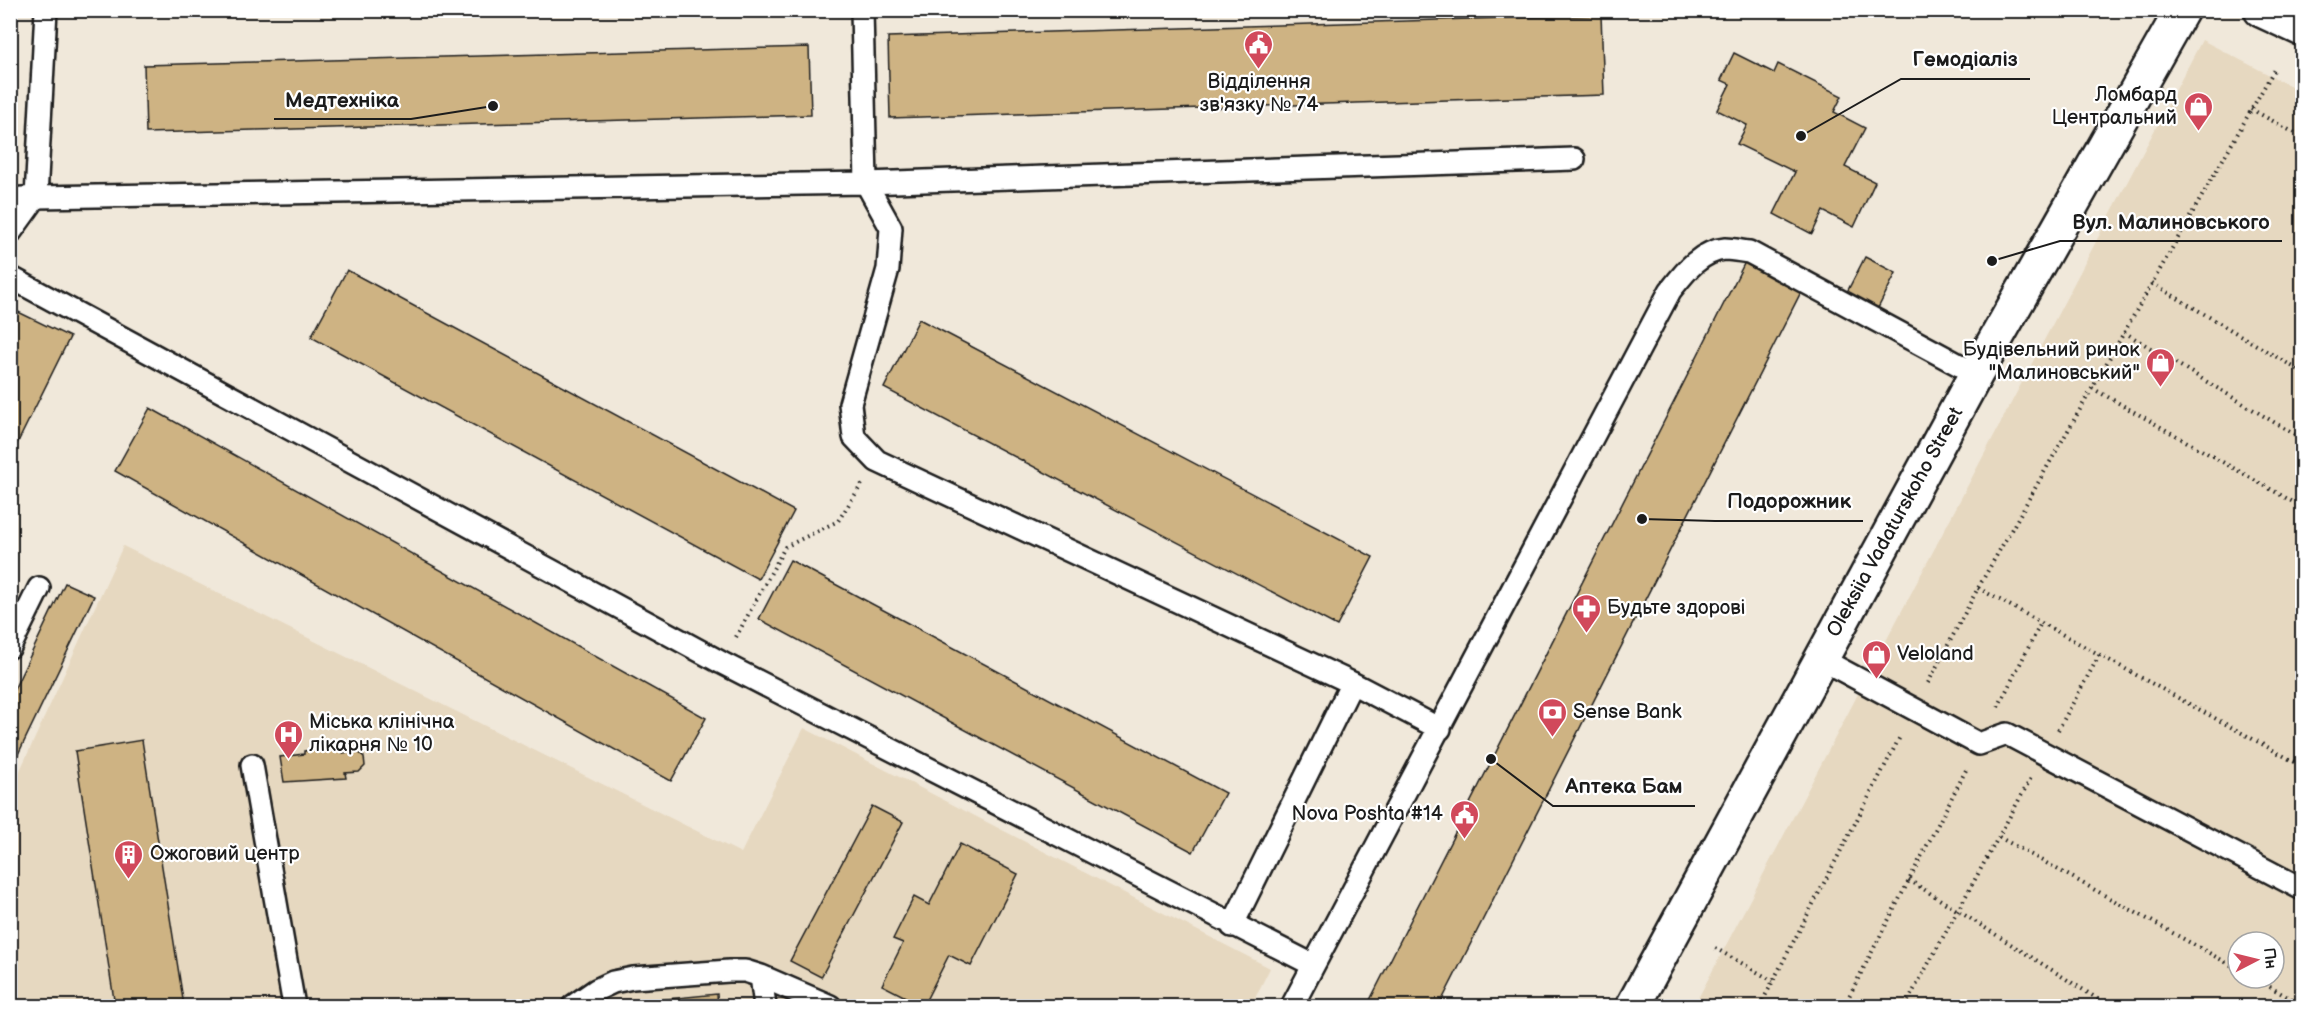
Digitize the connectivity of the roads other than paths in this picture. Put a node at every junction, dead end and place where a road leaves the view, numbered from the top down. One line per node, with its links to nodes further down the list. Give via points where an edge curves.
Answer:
1 (46, 10): 8 (lane)
2 (862, 10): 7 (lane)
3 (2182, 10): 12 (main road, Oleksiia Vadaturskoho Street)
4 (2261, 10): 5 (main road)
5 (2302, 29)
6 (1574, 159): 7 (lane)
7 (866, 183): 8 (lane); 16 (lane, via 891,228 888,268 850,404 854,437 877,461)
8 (36, 197): 9 (lane); 10 (lane)
9 (10, 199)
10 (10, 233)
11 (10, 277): 20 (lane, via 722,663)
12 (1976, 374): 15 (main road, Oleksiia Vadaturskoho Street); 17 (lane, via 1749,252 1724,249 1704,255 1670,291)
13 (39, 588): 14 (lane)
14 (10, 647)
15 (1821, 659): 19 (lane, via 1979,744 2007,734); 28 (main road, Oleksiia Vadaturskoho Street)
16 (1352, 683): 17 (lane); 20 (lane)
17 (1440, 729): 21 (lane)
18 (252, 765): 23 (lane)
19 (2302, 889)
20 (1232, 926): 21 (lane)
21 (1313, 965): 27 (lane)
22 (761, 976): 24 (lane, via 729,970 633,978 613,982); 25 (lane); 26 (lane)
23 (294, 1006)
24 (573, 1006)
25 (765, 1006)
26 (830, 1006)
27 (1292, 1006)
28 (1633, 1006)

